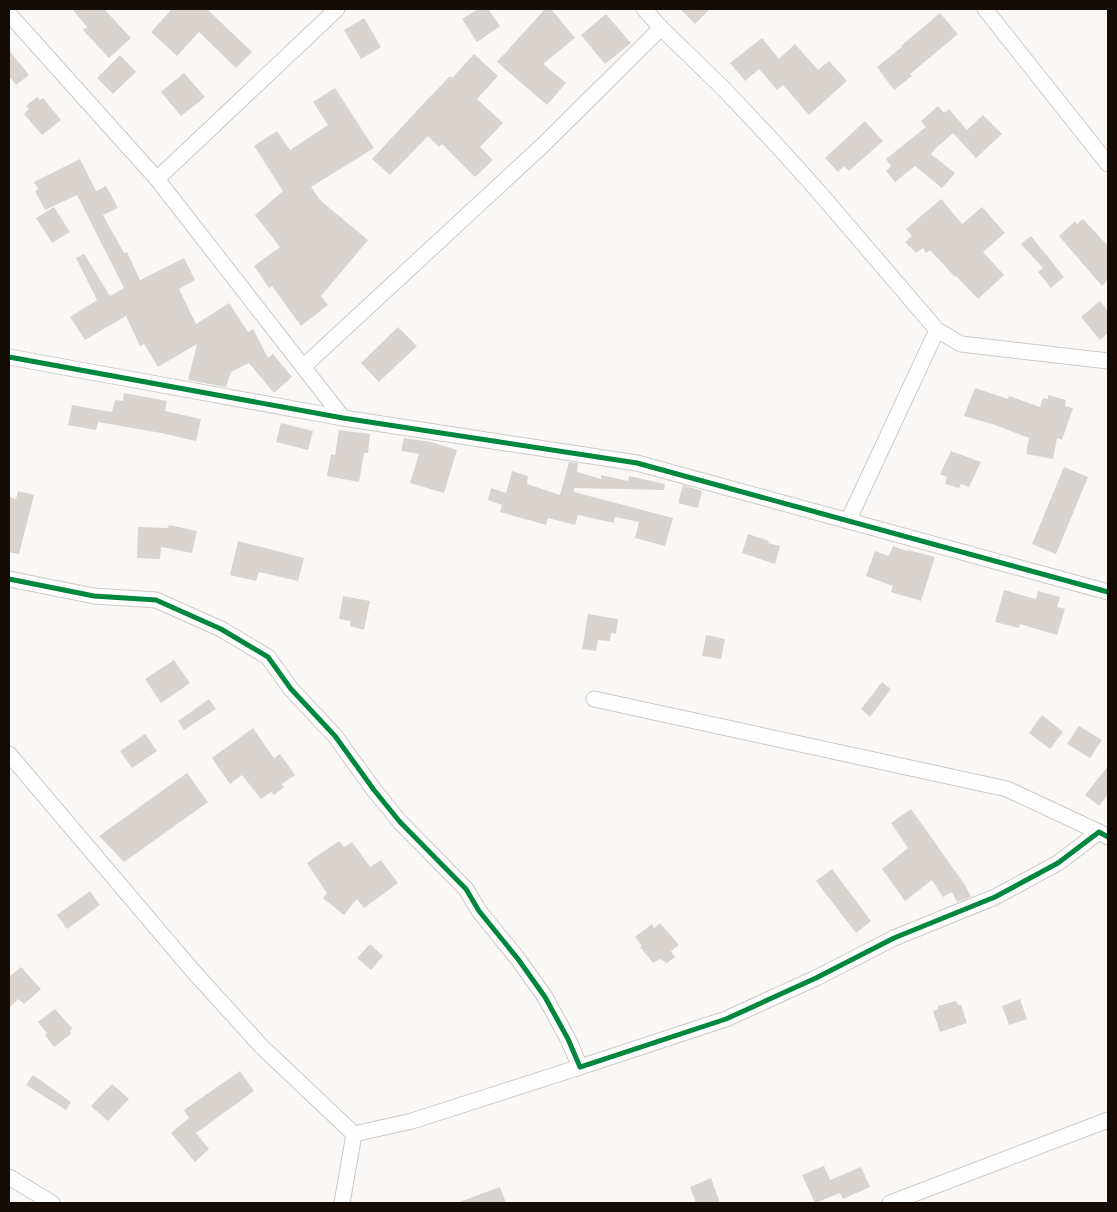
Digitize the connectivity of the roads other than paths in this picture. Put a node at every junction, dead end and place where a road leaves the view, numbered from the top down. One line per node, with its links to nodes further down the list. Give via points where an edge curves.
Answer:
1 (338, 9): 7 (street)
2 (644, 9): 5 (street)
3 (985, 9): 6 (street)
4 (9, 14): 7 (street)
5 (661, 28): 8 (street, via 771,139); 11 (street, via 543,145)
6 (1108, 164)
7 (157, 179): 11 (street)
8 (937, 330): 10 (street, via 961,344); 13 (street)
9 (9, 358): 12 (street)
10 (1108, 362)
11 (303, 367): 12 (street)
12 (343, 418): 13 (street, via 637,463)
13 (848, 522): 15 (street)
14 (9, 579): 19 (street, via 94,596 156,600 221,629 268,657 291,689 335,736 400,822 466,889 545,996)
15 (1108, 592)
16 (594, 699): 18 (street, via 1007,789)
17 (9, 754): 21 (street, via 261,1046)
18 (1104, 834): 19 (street, via 995,897 894,938 735,1015)
19 (580, 1067): 21 (street, via 412,1121)
20 (1108, 1120): 25 (street)
21 (354, 1134): 24 (street)
22 (9, 1177): 23 (street)
23 (52, 1203)
24 (342, 1203)
25 (890, 1203)

